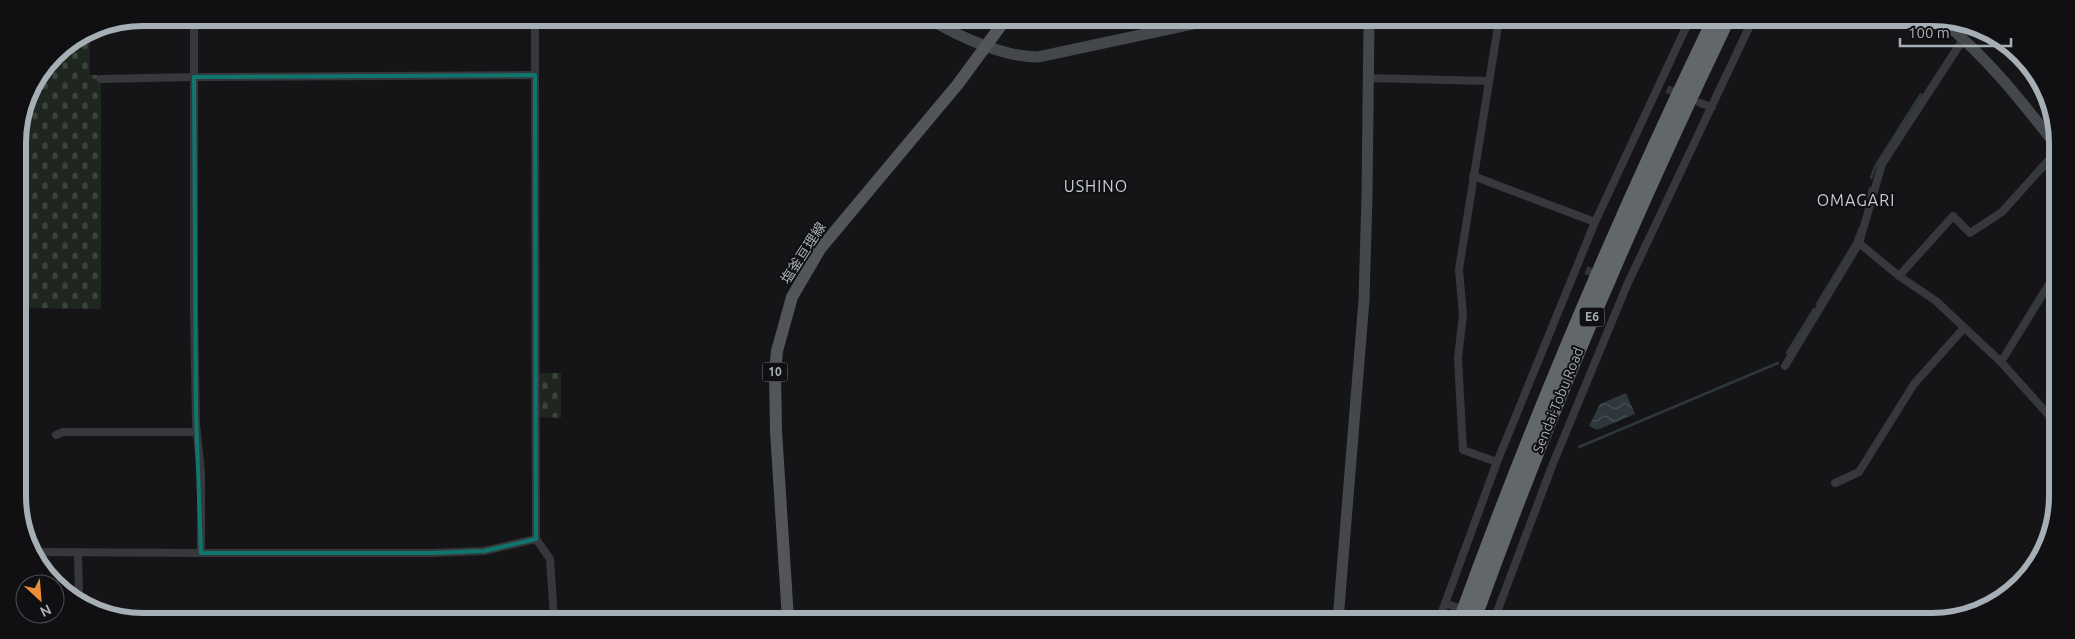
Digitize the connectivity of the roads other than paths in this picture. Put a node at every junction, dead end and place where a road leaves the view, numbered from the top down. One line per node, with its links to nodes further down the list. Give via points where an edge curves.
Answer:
1 (1181, 26): 14 (street, via 1038,57 1015,55)
2 (1369, 26): 17 (street)
3 (1498, 26): 19 (street)
4 (1687, 26): 25 (street, via 1663,88)
5 (1711, 26): 48 (highway, Sendai-Tobu Road / E6, via 1595,277)
6 (1726, 26): 49 (highway, Sendai-Tobu Road / E6, via 1606,283 1522,487)
7 (1750, 26): 21 (street)
8 (194, 27): 16 (street)
9 (535, 27): 15 (street)
10 (943, 27): 14 (street)
11 (1001, 27): 14 (main road, 塩釜亘理線 / 10)
12 (1951, 28): 13 (street)
13 (1964, 38): 22 (street, via 1998,72); 26 (street, via 1882,164)
14 (988, 46): 52 (main road, 塩釜亘理線 / 10, via 820,248 792,298 781,333 775,373)
15 (535, 75): 16 (street); 39 (street)
16 (194, 77): 18 (street); 35 (street)
17 (1367, 78): 19 (street); 45 (street, via 1364,300)
18 (101, 79)
19 (1488, 81): 24 (street)
20 (1700, 103): 21 (street)
21 (1712, 107): 50 (street, via 1623,284)
22 (2047, 131)
23 (2049, 160): 29 (street, via 2002,212 1970,233 1953,216)
24 (1473, 176): 25 (street); 37 (street, via 1459,269 1463,315 1458,358 1464,450)
25 (1595, 222): 27 (street)
26 (1859, 243): 29 (street); 33 (street)
27 (1577, 267): 28 (street); 37 (street)
28 (1586, 270)
29 (1899, 276): 31 (street, via 1936,301)
30 (2049, 284): 32 (street)
31 (1964, 328): 32 (street); 38 (street, via 1914,384 1859,472)
32 (2001, 362): 34 (street)
33 (1785, 366)
34 (2049, 415)
35 (196, 432): 36 (street); 42 (street, via 201,473)
36 (56, 434)
37 (1497, 462): 44 (street)
38 (1835, 483)
39 (536, 539): 42 (street, via 484,551); 51 (street, via 550,558)
40 (41, 552): 41 (street)
41 (78, 552): 42 (street); 43 (street)
42 (201, 552)
43 (79, 594)
44 (1445, 603): 46 (street); 47 (street)
45 (1339, 612)
46 (1442, 612)
47 (1456, 612)
48 (1459, 612)
49 (1481, 612)
50 (1497, 612)
51 (554, 613)
52 (788, 613)

